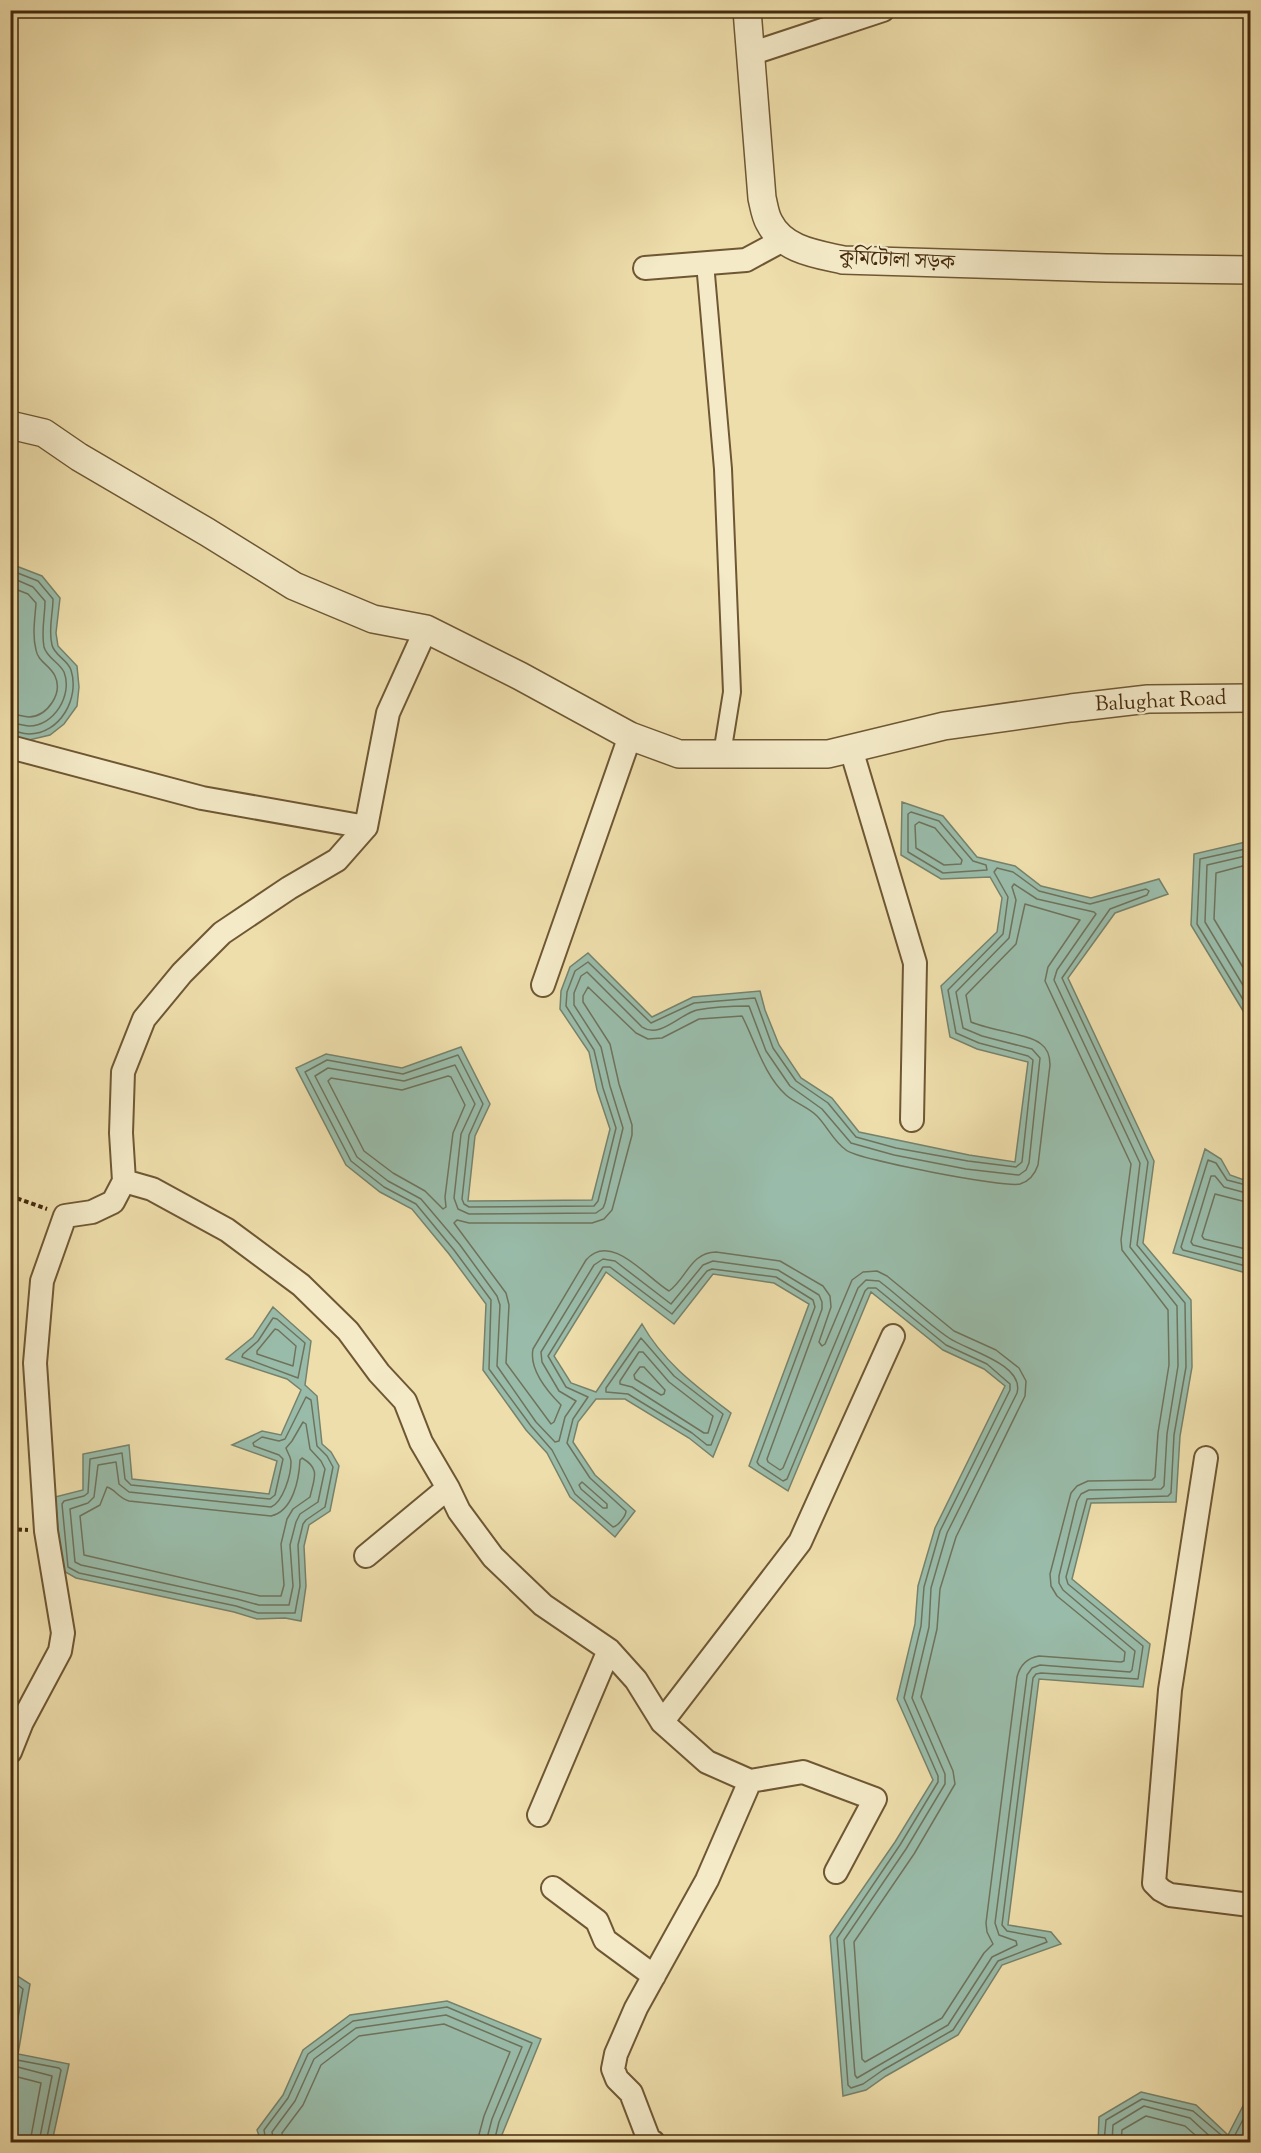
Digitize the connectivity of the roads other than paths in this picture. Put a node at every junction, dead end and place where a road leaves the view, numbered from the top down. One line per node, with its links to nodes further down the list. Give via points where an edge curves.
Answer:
1 (747, 10): 3 (street)
2 (883, 10): 3 (street)
3 (750, 54): 4 (street, via 762,198 768,222)
4 (783, 240): 5 (street, via 746,260); 7 (street, কুর্মিটোলা সড়ক, via 807,252 843,260)
5 (705, 263): 6 (street); 14 (street, via 723,469 732,692)
6 (645, 268)
7 (1251, 270)
8 (10, 425): 9 (street, Balughat Road, via 44,432 294,586 373,620)
9 (426, 629): 11 (street, Balughat Road); 15 (street, via 388,713)
10 (1251, 698): 13 (street, Balughat Road, via 1148,699 1071,708 944,726)
11 (630, 736): 14 (street, Balughat Road, via 679,754); 16 (street)
12 (10, 747): 15 (street, via 202,798)
13 (851, 749): 14 (street, Balughat Road, via 828,754); 17 (street, via 915,963)
14 (722, 754)
15 (366, 827): 18 (street, via 338,860 222,933 144,1019 123,1072)
16 (543, 985)
17 (912, 1120)
18 (124, 1181): 21 (street, via 152,1189 227,1230 301,1285 348,1331 405,1401 421,1442); 25 (street, via 113,1202 92,1212 65,1216 42,1281 35,1363 46,1531 63,1633 60,1651)
19 (893, 1336): 24 (street, via 800,1542)
20 (1206, 1458): 30 (street, via 1170,1690 1154,1883 1170,1895)
21 (448, 1488): 22 (street); 23 (street, via 459,1511 493,1557 543,1605)
22 (366, 1556)
23 (609, 1650): 24 (street, via 636,1680); 27 (street)
24 (662, 1722): 26 (street, via 707,1762)
25 (10, 1752)
26 (750, 1781): 28 (street, via 803,1772 875,1799); 31 (street, via 707,1880)
27 (539, 1815)
28 (836, 1872)
29 (553, 1888): 31 (street, via 597,1921 605,1940)
30 (1251, 1905)
31 (654, 1976): 32 (street, via 636,2008 612,2069 631,2093)
32 (650, 2142)

